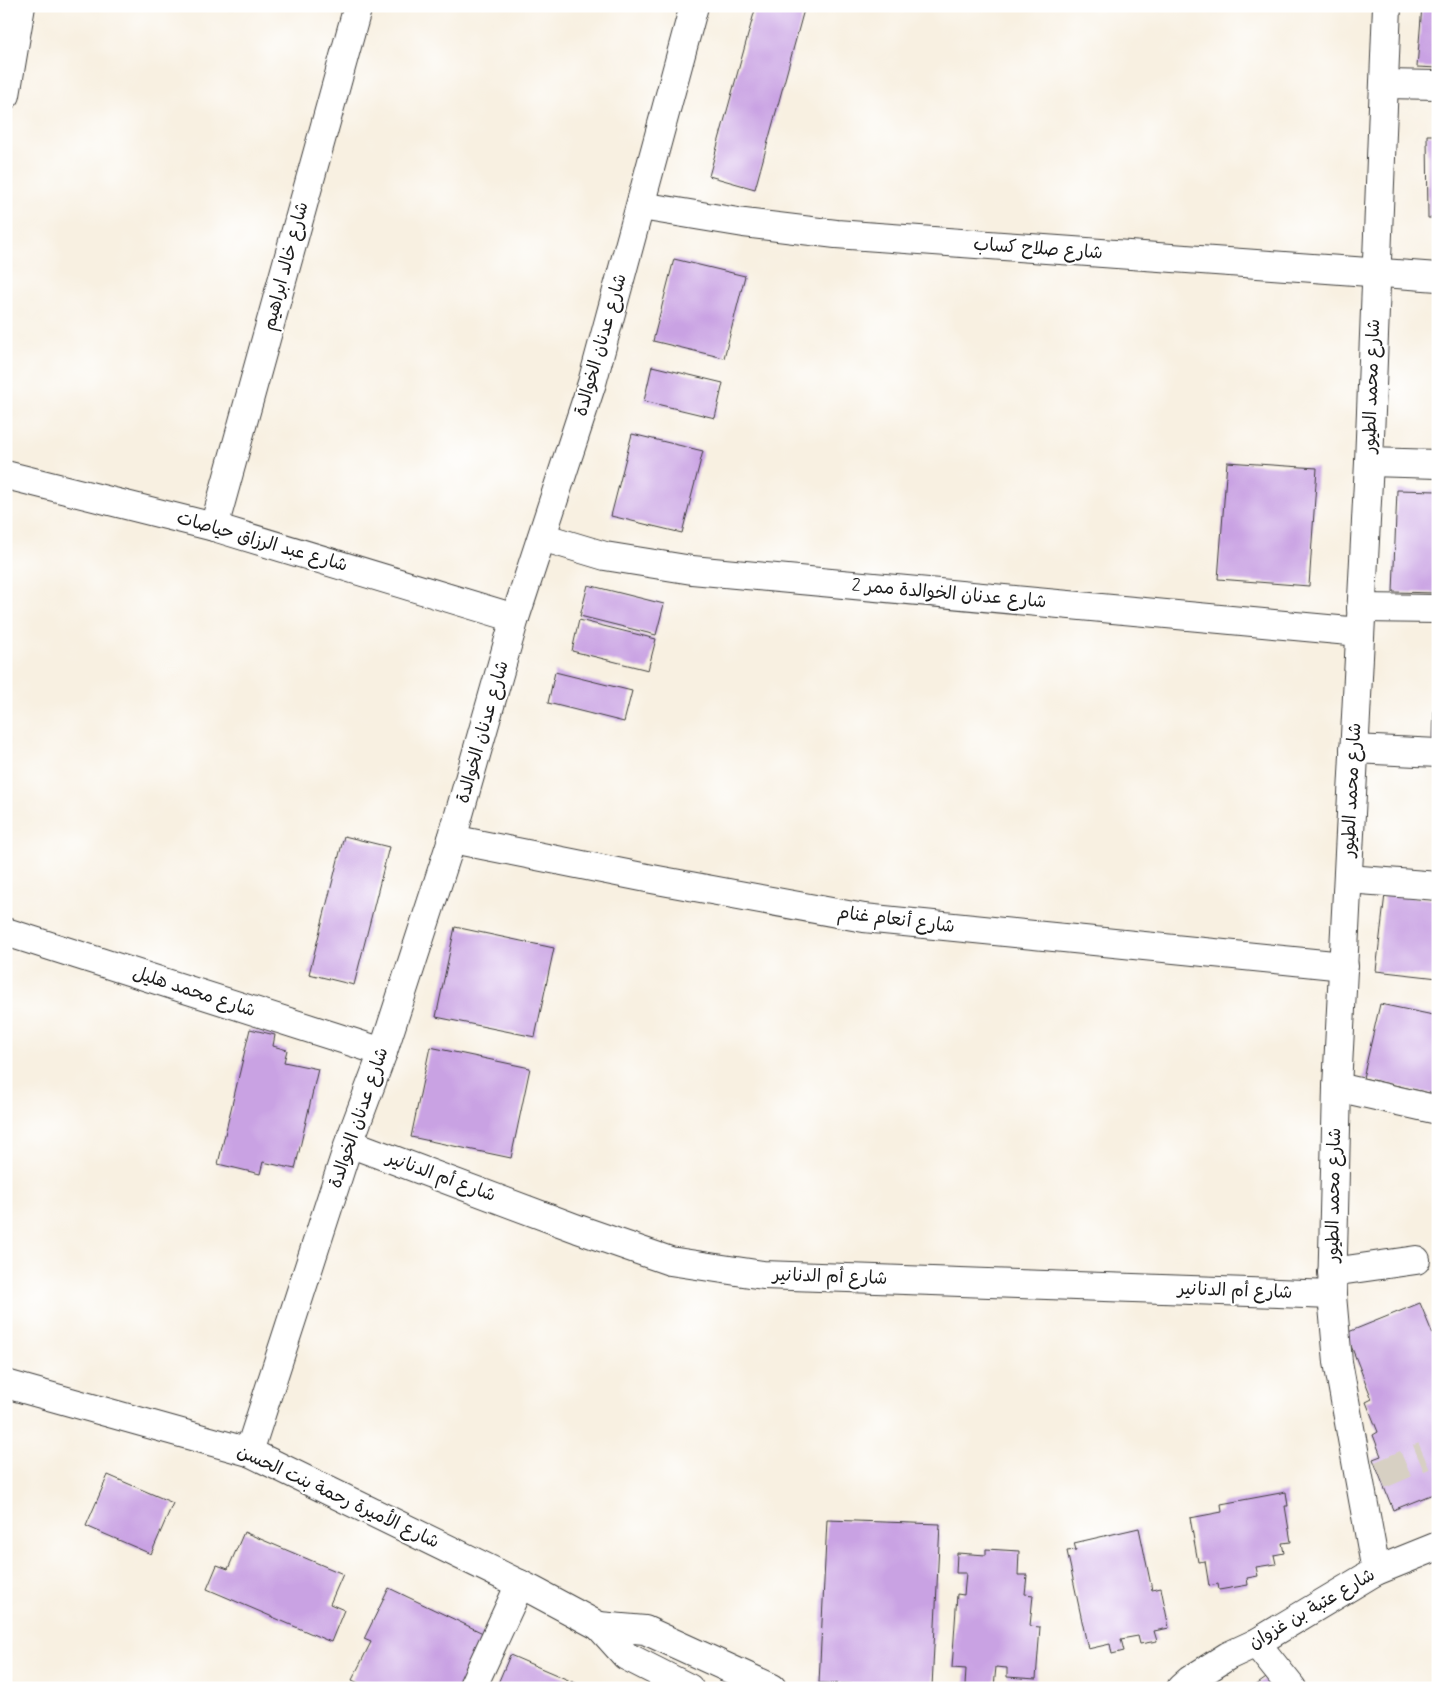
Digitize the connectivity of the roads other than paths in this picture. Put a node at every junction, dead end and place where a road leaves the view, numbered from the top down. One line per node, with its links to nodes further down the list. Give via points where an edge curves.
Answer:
1 (22, 6): 7 (street)
2 (358, 6): 14 (street, شارع خالد ابراهيم)
3 (694, 6): 8 (street, شارع عدنان الخوالدة)
4 (1387, 6): 5 (street, شارع محمد الطيور)
5 (1384, 84): 6 (street); 9 (street, شارع محمد الطيور)
6 (1438, 85)
7 (6, 95)
8 (641, 206): 9 (street, شارع صلاح كساب, via 836,234); 15 (street, شارع عدنان الخوالدة, via 592,382)
9 (1376, 274): 10 (street, شارع صلاح كساب); 11 (street, شارع محمد الطيور)
10 (1438, 277)
11 (1369, 462): 12 (street); 18 (street, شارع محمد الطيور)
12 (1438, 464)
13 (6, 475): 14 (street, شارع عبد الرزاق حياصات)
14 (214, 526): 17 (street, شارع عبد الرزاق حياصات)
15 (542, 537): 17 (street, شارع عدنان الخوالدة); 18 (street, شارع عدنان الخوالدة ممر 2, via 605,556 692,570)
16 (1438, 610): 18 (street, شارع عدنان الخوالدة ممر 2)
17 (515, 618): 21 (street, شارع عدنان الخوالدة)
18 (1361, 620): 19 (street, شارع محمد الطيور)
19 (1354, 749): 20 (street); 22 (street, شارع محمد الطيور)
20 (1438, 753)
21 (452, 839): 26 (street, شارع أنعام غنام, via 864,918); 27 (street, شارع عدنان الخوالدة)
22 (1349, 874): 23 (street); 24 (street); 26 (street, شارع محمد الطيور)
23 (1438, 876)
24 (1438, 886)
25 (6, 932): 27 (street, شارع محمد هليل)
26 (1344, 966): 28 (street, شارع محمد الطيور)
27 (383, 1052): 30 (street, شارع عدنان الخوالدة)
28 (1337, 1087): 29 (street); 32 (street, شارع محمد الطيور)
29 (1438, 1110)
30 (349, 1143): 32 (street, شارع أم الدنانير, via 670,1261 763,1276); 34 (street, شارع عدنان الخوالدة)
31 (1416, 1260): 32 (street, شارع أم الدنانير)
32 (1332, 1284): 36 (street, شارع محمد الطيور, via 1338,1362 1370,1480)
33 (6, 1384): 34 (street, شارع الأميرة رحمة بنت الحسن)
34 (249, 1452): 37 (street, شارع الأميرة رحمة بنت الحسن)
35 (1438, 1546): 36 (street, شارع عتبة بن غزوان)
36 (1376, 1571): 39 (street, شارع عتبة بن غزوان)
37 (520, 1584): 38 (street, شارع الأميرة رحمة بنت الحسن); 42 (street)
38 (599, 1626): 41 (street, شارع الأميرة رحمة بنت الحسن, via 645,1630); 43 (street, شارع الأميرة رحمة بنت الحسن, via 626,1656)
39 (1256, 1643): 40 (street, شارع عتبة بن غزوان); 44 (street)
40 (1180, 1685)
41 (763, 1686)
42 (472, 1688)
43 (689, 1688)
44 (1292, 1688)

